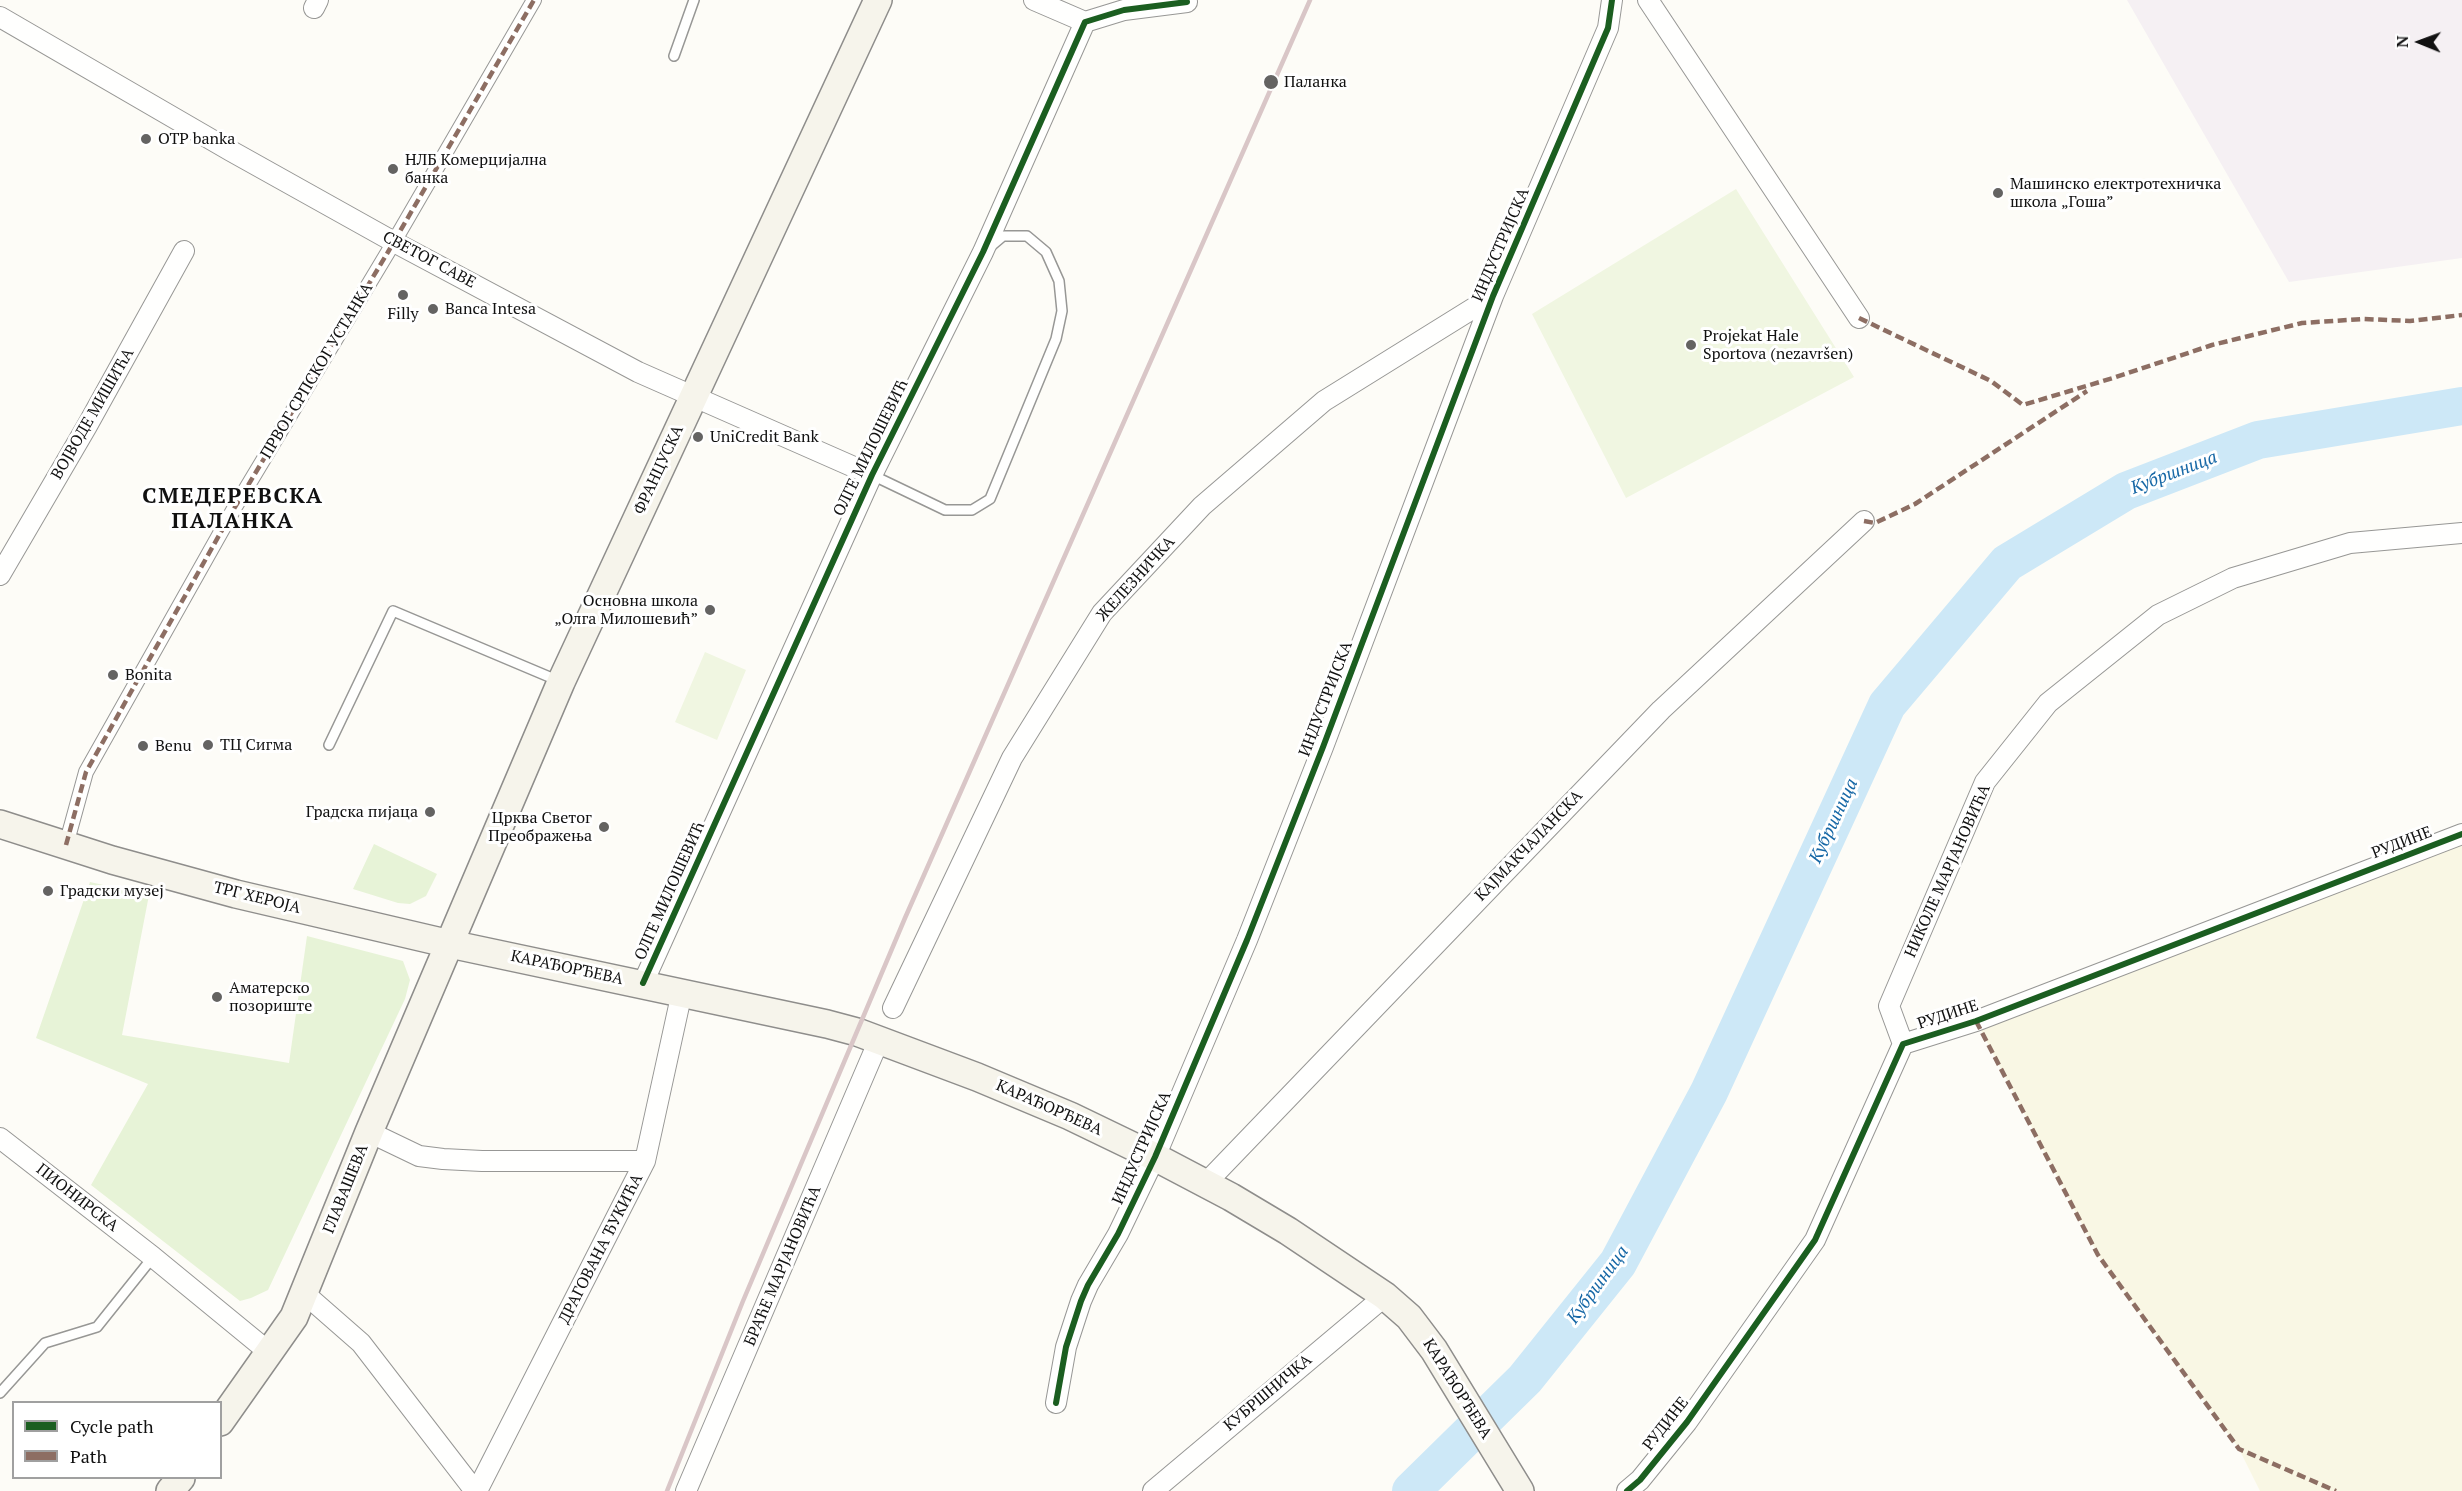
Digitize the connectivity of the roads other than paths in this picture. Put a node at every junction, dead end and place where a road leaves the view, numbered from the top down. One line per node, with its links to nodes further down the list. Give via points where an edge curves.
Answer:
1 (534, 0): 11 (street, ПРВОГ СРПСКОГ УСТАНКА)
2 (694, 0): 10 (lane)
3 (878, 0): 16 (main road, ФРАНЦУСКА)
4 (1034, 0): 9 (street)
5 (1612, 0): 14 (street, ИНДУСТРИЈСКА, via 1608,28)
6 (1648, 0): 15 (street)
7 (1187, 2): 9 (street, via 1124,10)
8 (0, 17): 11 (street, СВЕТОГ САВЕ)
9 (1085, 22): 13 (street, ОЛГЕ МИЛОШЕВИЋ)
10 (674, 56)
11 (394, 242): 16 (street, СВЕТОГ САВЕ); 26 (street, ПРВОГ СРПСКОГ УСТАНКА, via 235,507 86,772)
12 (184, 251): 20 (street, ВОЈВОДЕ МИШИЋА)
13 (983, 252): 17 (street, ОЛГЕ МИЛОШЕВИЋ); 17 (lane, via 1003,236 1028,236 1046,252 1059,281 1062,311 1056,339 990,499 972,510 945,510)
14 (1493, 296): 30 (street, ЖЕЛЕЗНИЧКА, via 1324,401 1202,506 1102,613 1012,758); 35 (street, ИНДУСТРИЈСКА, via 1247,940)
15 (1859, 318)
16 (692, 397): 17 (street, СВЕТОГ САВЕ); 21 (main road, ФРАНЦУСКА)
17 (872, 475): 28 (street, ОЛГЕ МИЛОШЕВИЋ)
18 (1864, 521): 37 (street, КАЈМАКЧАЛАНСКА, via 1661,710)
19 (2462, 533): 32 (street, НИКОЛЕ МАРЈАНОВИЋА, via 2350,543 2233,578 2158,615 2048,703 1985,782 1893,996 1889,1006)
20 (0, 575)
21 (561, 682): 22 (lane, via 393,610); 27 (main road, ФРАНЦУСКА)
22 (329, 745)
23 (0, 824): 26 (main road, ТРГ ХЕРОЈА)
24 (2462, 834): 32 (street, РУДИНЕ, via 1976,1021)
25 (0, 839): 26 (main road, ТРГ ХЕРОЈА)
26 (66, 845): 27 (main road, ТРГ ХЕРОЈА, via 236,894)
27 (450, 944): 28 (main road, КАРАЂОРЂЕВА); 33 (main road, ГЛАВАШЕВА)
28 (644, 983): 29 (main road, КАРАЂОРЂЕВА)
29 (682, 992): 31 (main road, КАРАЂОРЂЕВА, via 827,1024); 36 (street, ДРАГОВАНА ЂУКИЋА)
30 (893, 1008)
31 (879, 1040): 35 (main road, КАРАЂОРЂЕВА, via 1070,1116); 48 (street, БРАЋЕ МАРЈАНОВИЋА)
32 (1903, 1044): 51 (street, РУДИНЕ, via 1815,1240 1687,1422)
33 (369, 1132): 36 (street, via 419,1156 443,1159); 39 (main road, ГЛАВАШЕВА)
34 (0, 1138): 38 (street, ПИОНИРСКА)
35 (1155, 1157): 37 (main road, КАРАЂОРЂЕВА); 43 (street, ИНДУСТРИЈСКА, via 1088,1285 1066,1347)
36 (645, 1161): 47 (street, ДРАГОВАНА ЂУКИЋА)
37 (1206, 1184): 40 (main road, КАРАЂОРЂЕВА, via 1288,1230)
38 (153, 1257): 41 (street, ПИОНИРСКА); 42 (lane, via 96,1327 45,1343)
39 (305, 1294): 41 (main road, ГЛАВАШЕВА); 47 (street, via 361,1342)
40 (1385, 1296): 49 (street, КУБРШНИЧКА); 50 (main road, КАРАЂОРЂЕВА, via 1409,1317 1434,1350)
41 (270, 1353): 44 (main road, ГЛАВАШЕВА)
42 (0, 1393)
43 (1056, 1403)
44 (222, 1419)
45 (180, 1479): 46 (main road)
46 (170, 1491)
47 (476, 1491)
48 (686, 1491)
49 (1153, 1491)
50 (1520, 1491)
51 (1627, 1491)

